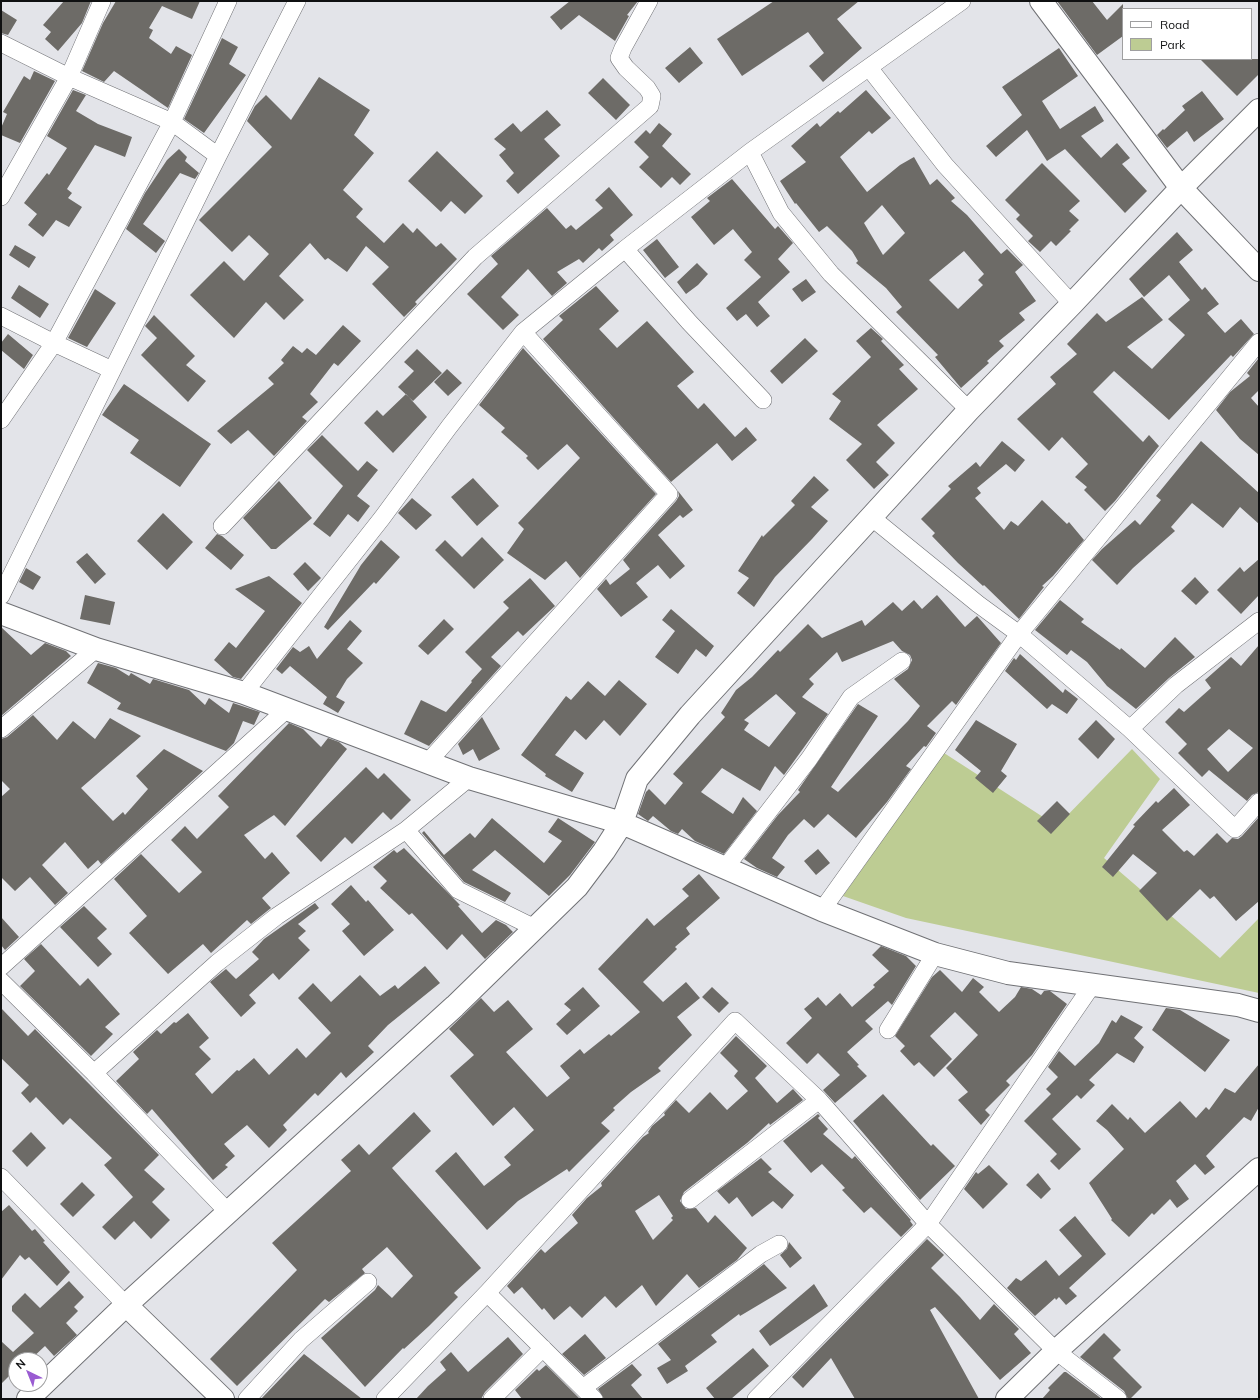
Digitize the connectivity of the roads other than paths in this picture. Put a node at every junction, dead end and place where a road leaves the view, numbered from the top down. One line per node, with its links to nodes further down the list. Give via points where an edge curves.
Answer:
1 (102, 1): 9 (street)
2 (228, 1): 11 (street)
3 (297, 1): 13 (street)
4 (649, 1): 28 (street, via 622,48 619,58 647,88 652,96 650,106 475,257)
5 (962, 1): 8 (street)
6 (1041, 1): 14 (street)
7 (1, 43): 9 (street)
8 (870, 69): 12 (street); 18 (street, via 944,165)
9 (69, 76): 11 (street); 15 (street)
10 (1259, 110): 14 (street)
11 (172, 122): 13 (street); 22 (street)
12 (750, 152): 16 (street); 25 (street, via 781,214 831,274)
13 (218, 156): 23 (street)
14 (1181, 188): 17 (street); 18 (street)
15 (1, 198)
16 (625, 249): 20 (street); 24 (street, via 689,322)
17 (1259, 270)
18 (1072, 304): 25 (street)
19 (1, 316): 22 (street)
20 (523, 332): 35 (street); 39 (street, via 669,494)
21 (1259, 342): 32 (street)
22 (54, 343): 23 (street); 26 (street)
23 (112, 370): 29 (street)
24 (763, 400)
25 (969, 410): 27 (street)
26 (1, 420)
27 (871, 517): 32 (street); 42 (street, via 690,715 637,779)
28 (222, 526)
29 (1, 596)
30 (1, 613): 33 (street)
31 (1259, 621): 38 (street, via 1176,685)
32 (1019, 634): 38 (street); 45 (street)
33 (96, 648): 35 (street); 37 (street)
34 (902, 661): 44 (street, via 851,697 809,759)
35 (244, 694): 36 (street)
36 (286, 710): 39 (street); 48 (street)
37 (1, 729)
38 (1130, 729): 41 (street, via 1235,829)
39 (428, 762): 40 (street)
40 (469, 778): 42 (street); 43 (street)
41 (1259, 802)
42 (622, 823): 44 (street); 46 (street, via 577,887)
43 (406, 830): 46 (street, via 458,890); 53 (street, via 277,916 223,958)
44 (725, 868): 45 (street)
45 (822, 910): 47 (street)
46 (535, 928): 58 (street, via 454,1006)
47 (935, 954): 50 (street, via 1008,973); 52 (street)
48 (1, 967)
49 (1, 981): 53 (street)
50 (1093, 984): 51 (street); 59 (street)
51 (1259, 1010)
52 (888, 1030)
53 (94, 1073): 58 (street)
54 (819, 1100): 57 (street); 59 (street); 62 (street, via 735,1021)
55 (1259, 1169): 65 (street)
56 (4, 1185): 63 (street)
57 (690, 1200)
58 (228, 1212): 63 (street)
59 (928, 1224): 65 (street); 72 (street)
60 (779, 1244): 66 (street, via 761,1254)
61 (368, 1282): 69 (street, via 301,1340)
62 (487, 1293): 64 (street); 70 (street)
63 (126, 1305): 67 (street); 68 (street)
64 (543, 1348): 66 (street); 71 (street)
65 (1056, 1351): 73 (street); 74 (street)
66 (589, 1394)
67 (28, 1399)
68 (223, 1399)
69 (247, 1399)
70 (385, 1399)
71 (492, 1399)
72 (756, 1399)
73 (1007, 1399)
74 (1118, 1399)

